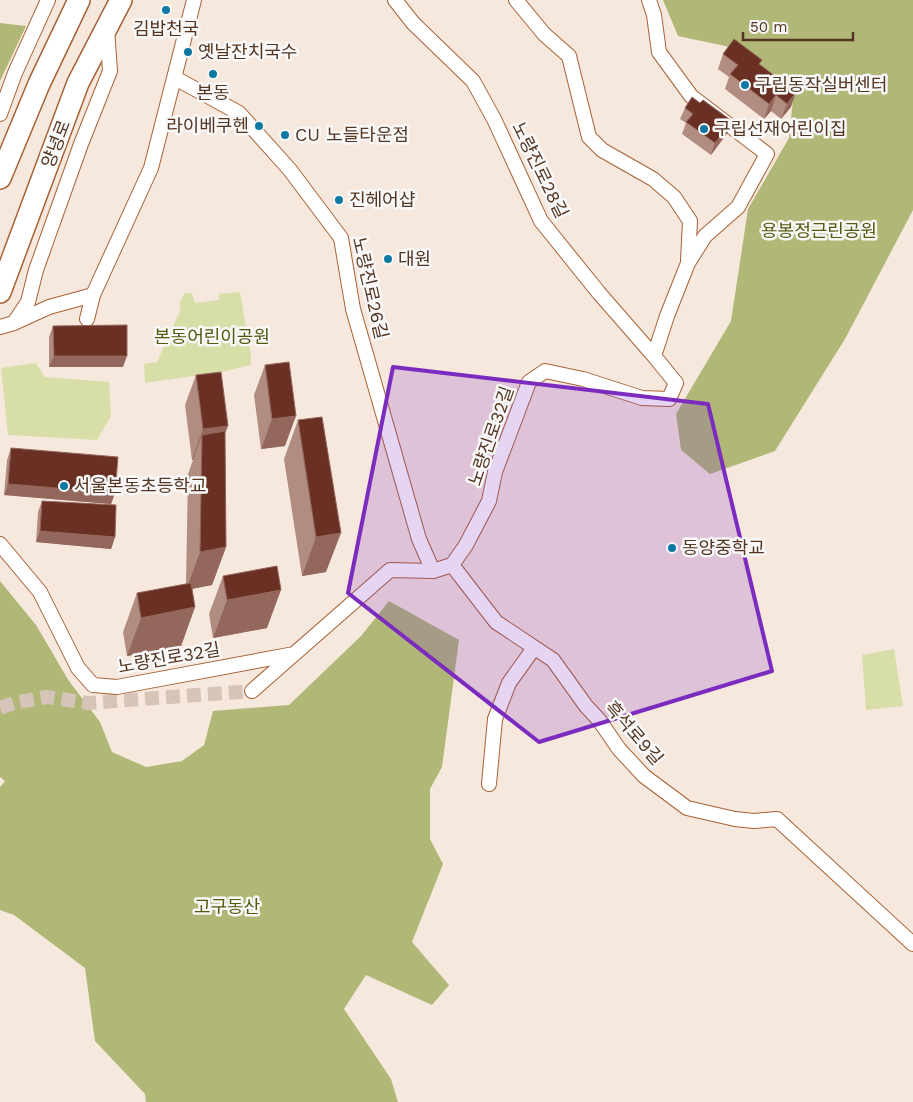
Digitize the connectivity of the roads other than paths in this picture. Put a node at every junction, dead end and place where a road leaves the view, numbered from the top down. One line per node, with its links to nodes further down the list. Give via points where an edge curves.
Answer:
1 (48, 0): 10 (street)
2 (80, 0): 11 (main road, via 39,84)
3 (121, 0): 8 (main road, 양녕로)
4 (194, 0): 9 (street)
5 (395, 0): 18 (street, 노량진로28길, via 413,23 473,81 541,221)
6 (516, 0): 12 (street, via 544,34 569,56 589,137 602,150 653,179 674,198 690,221)
7 (650, 0): 12 (street, via 659,52 691,96 767,154 738,207 705,236)
8 (106, 26): 13 (main road, 양녕로, via 78,84); 16 (street, via 110,71 36,270 28,302)
9 (175, 78): 14 (street, via 152,168); 21 (street, 노량진로26길, via 239,114 290,170 341,238 353,309 419,539)
10 (0, 114)
11 (0, 178)
12 (688, 264): 18 (street)
13 (0, 292)
14 (93, 295): 15 (street); 16 (street, via 49,307)
15 (87, 320)
16 (14, 323): 17 (street)
17 (0, 327)
18 (654, 356): 20 (street, 노량진로32길, via 676,383 668,399 642,398 545,371 529,382 496,472 490,501)
19 (0, 544): 23 (street, 노량진로32길, via 40,592 78,668 93,685 117,688)
20 (452, 565): 21 (street); 22 (street, 흑석로9길, via 496,622)
21 (433, 571): 23 (street, via 390,570)
22 (534, 648): 25 (street, via 509,683 495,719); 26 (street, 흑석로9길, via 553,660 619,749 644,776 687,808 735,820 777,818)
23 (294, 654): 24 (street)
24 (252, 691)
25 (489, 784)
26 (913, 944)

